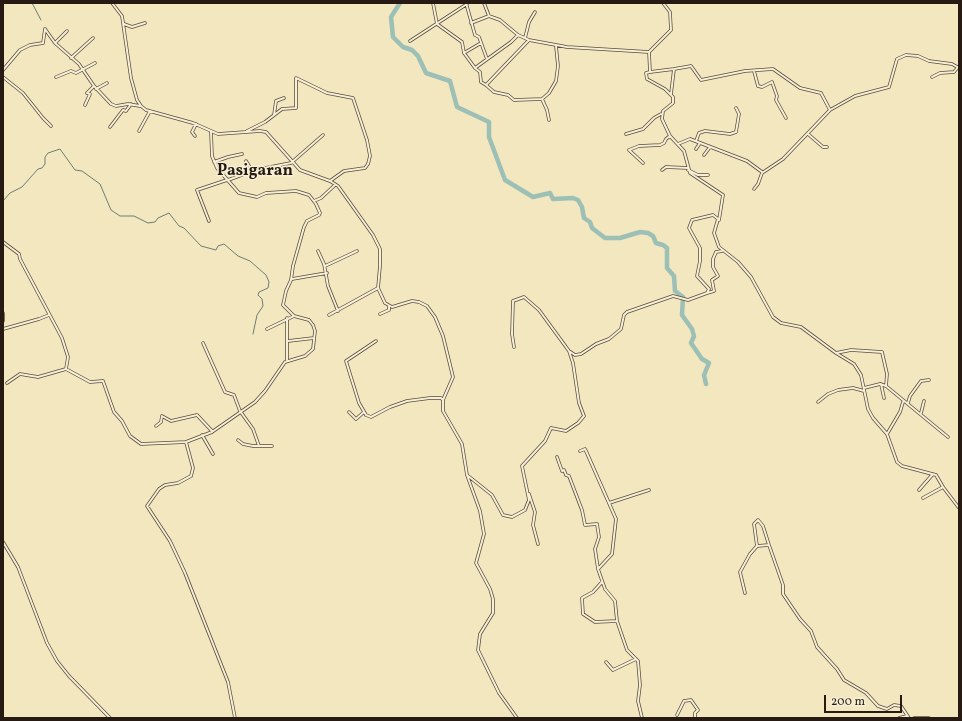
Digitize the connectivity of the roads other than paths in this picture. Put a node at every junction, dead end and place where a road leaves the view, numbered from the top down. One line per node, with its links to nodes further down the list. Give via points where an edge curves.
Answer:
1 (112, 3): 10 (street, via 120,12)
2 (433, 3): 11 (street)
3 (484, 3): 7 (street)
4 (662, 3): 22 (street, via 670,12 671,30)
5 (466, 4): 9 (street); 11 (street)
6 (535, 12): 15 (street, via 529,22)
7 (489, 16): 9 (street); 13 (street, via 500,20)
8 (145, 23): 10 (street, via 132,27)
9 (470, 23): 19 (street)
10 (124, 24): 45 (street, via 124,41 131,78)
11 (437, 24): 17 (street); 21 (street, via 460,39)
12 (67, 31): 18 (street)
13 (518, 35): 15 (street); 24 (street)
14 (93, 38): 23 (street)
15 (525, 38): 16 (street)
16 (529, 40): 20 (street); 37 (street)
17 (410, 42)
18 (55, 43): 23 (street); 29 (street, via 45,29 43,43 26,46)
19 (481, 43): 21 (street); 24 (street)
20 (556, 46): 22 (street); 42 (street, via 556,81)
21 (464, 52): 26 (street)
22 (649, 52): 32 (street)
23 (71, 58): 30 (street)
24 (487, 59): 26 (street)
25 (95, 63): 30 (street)
26 (474, 67): 37 (street, via 480,72 481,82)
27 (958, 68): 35 (street, via 954,72 940,73); 47 (street, via 952,64 929,61 918,56 900,56 896,59 889,87 855,96)
28 (674, 69): 31 (street, via 691,66 702,80); 32 (street); 40 (street)
29 (3, 70)
30 (82, 70): 34 (street, via 75,73 70,71); 38 (street)
31 (754, 71): 47 (street, via 773,69 800,88 821,93); 51 (street, via 758,86 762,87 772,82 776,100)
32 (650, 72): 40 (street, via 646,73 646,79)
33 (3, 77): 54 (street, via 23,93)
34 (56, 77)
35 (932, 77)
36 (107, 83): 39 (street)
37 (486, 85): 42 (street, via 494,92 508,95 514,100)
38 (94, 86): 39 (street); 44 (street, via 87,93 90,94)
39 (96, 89): 43 (street, via 114,106)
40 (671, 94): 49 (street, via 673,103)
41 (284, 98): 50 (street, via 275,103)
42 (542, 99): 52 (street)
43 (131, 104): 45 (street); 55 (street, via 126,111 122,110)
44 (85, 105)
45 (141, 106): 48 (street)
46 (736, 108): 64 (street, via 739,114 736,132 730,134 704,131 699,133)
47 (830, 110): 61 (street)
48 (150, 111): 53 (street); 56 (street)
49 (661, 114): 60 (street, via 643,129); 63 (street)
50 (274, 115): 58 (street); 82 (street, via 283,108 292,110 296,107 297,78 327,93 354,99 368,142 368,164 365,168 344,172)
51 (786, 118)
52 (549, 120)
53 (196, 124): 57 (street); 62 (street, via 192,132)
54 (51, 126)
55 (110, 127)
56 (139, 132)
57 (211, 132): 58 (street); 73 (street)
58 (247, 132): 74 (street, via 266,132)
59 (323, 134): 74 (street)
60 (626, 134)
61 (808, 134): 68 (street, via 823,147); 79 (street, via 783,159)
62 (195, 136)
63 (670, 136): 66 (street); 75 (street, via 660,145 639,146 629,150)
64 (696, 141): 65 (street); 66 (street, via 688,139)
65 (700, 143): 67 (street); 69 (street)
66 (678, 144): 77 (street, via 686,154)
67 (710, 147): 71 (street); 79 (street, via 747,161)
68 (827, 147)
69 (696, 149)
70 (242, 154): 73 (street)
71 (704, 155)
72 (246, 161): 78 (street)
73 (214, 162): 81 (street)
74 (291, 163): 78 (street); 82 (street, via 302,171)
75 (643, 163)
76 (662, 170): 77 (street, via 666,167)
77 (688, 170): 80 (street, via 698,175); 87 (street, via 723,193)
78 (252, 171): 81 (street)
79 (762, 173): 84 (street)
80 (708, 175)
81 (227, 180): 85 (street, via 239,193 257,197 266,193 292,190 308,194); 86 (street, via 197,190)
82 (330, 181): 83 (street)
83 (335, 185): 85 (street); 95 (street, via 379,246)
84 (754, 188)
85 (314, 201): 94 (street, via 320,214 307,221 304,227)
86 (209, 221)
87 (718, 221): 91 (street, via 715,239); 96 (street, via 713,215 692,220 689,228 700,248 697,276 709,289)
88 (4, 243): 100 (street, via 19,254)
89 (318, 251): 92 (street)
90 (357, 251): 92 (street)
91 (723, 251): 96 (street, via 716,252 712,263 718,276 712,280 714,291); 114 (street, via 738,262 751,277 773,317 781,322 801,327)
92 (325, 266): 93 (street)
93 (327, 273): 94 (street); 98 (street, via 328,286)
94 (292, 279): 103 (street, via 283,306)
95 (378, 288): 97 (street); 98 (street)
96 (707, 292): 113 (street, via 683,299 673,296 627,312 621,329 609,339 581,354 575,355)
97 (389, 306): 101 (street, via 389,310); 123 (street, via 419,302 427,306 435,317 442,332 453,377)
98 (338, 310): 102 (street)
99 (3, 313): 105 (street)
100 (49, 314): 106 (street); 116 (street, via 66,346)
101 (380, 314)
102 (329, 315)
103 (294, 316): 104 (street); 108 (street, via 309,320 315,331)
104 (287, 318): 107 (street); 109 (street)
105 (3, 321)
106 (3, 329)
107 (267, 329)
108 (314, 338): 109 (street); 115 (street, via 314,350)
109 (288, 341): 115 (street)
110 (376, 341): 130 (street, via 346,361)
111 (203, 343): 128 (street, via 225,392 234,394)
112 (514, 347): 113 (street, via 513,301 524,297 539,310)
113 (569, 351): 149 (street, via 584,416 566,430 551,428 545,441 524,463 522,472)
114 (836, 353): 120 (street, via 851,350 883,353 884,369 887,374); 121 (street, via 857,366)
115 (287, 360): 128 (street, via 265,391)
116 (66, 369): 118 (street, via 38,377 20,374); 138 (street, via 90,382 103,381 114,412 130,436 141,444)
117 (929, 380): 127 (street, via 922,381 910,396)
118 (7, 383)
119 (881, 384): 120 (street); 121 (street); 122 (street)
120 (886, 386): 126 (street)
121 (864, 390): 125 (street, via 838,390); 134 (street, via 871,415)
122 (884, 398)
123 (443, 400): 130 (street, via 430,398 407,401 371,417); 145 (street, via 444,411 462,444)
124 (924, 401): 131 (street)
125 (818, 402)
126 (903, 402): 127 (street); 134 (street)
127 (908, 403): 131 (street)
128 (240, 411): 133 (street); 139 (street)
129 (349, 412): 130 (street, via 356,419)
130 (364, 412)
131 (921, 413): 136 (street)
132 (156, 426): 133 (street, via 161,422 162,416 171,421 197,414)
133 (212, 432): 135 (street)
134 (887, 434): 144 (street, via 899,465)
135 (202, 436): 138 (street); 142 (street)
136 (948, 437)
137 (238, 440): 139 (street, via 243,444)
138 (186, 442): 166 (street, via 193,468 192,476 159,489 147,507 170,541 185,573 228,682)
139 (259, 446): 140 (street)
140 (272, 446)
141 (580, 451): 151 (street, via 584,449 586,452)
142 (213, 454)
143 (557, 457): 157 (street, via 562,471 569,476 585,525 597,524 600,537 595,549)
144 (933, 474): 146 (street); 148 (street)
145 (468, 475): 149 (street, via 492,495 503,515 512,517 525,510 529,500); 167 (street, via 480,510 484,534 476,563 490,589 494,604 492,618 480,634 478,650 499,693)
146 (943, 487): 150 (street); 152 (street)
147 (649, 490): 151 (street)
148 (919, 490)
149 (528, 491): 154 (street, via 535,512 533,525)
150 (923, 498)
151 (609, 504): 157 (street, via 616,521 613,553)
152 (959, 508)
153 (3, 542): 165 (street, via 18,567 47,643 57,661)
154 (538, 544)
155 (769, 545): 156 (street); 156 (street, via 763,526 758,520 754,524); 164 (street, via 783,594 811,631 817,647 840,672 841,677 866,693 878,706 887,709 899,705)
156 (757, 546): 159 (street, via 740,572)
157 (598, 569): 158 (street)
158 (602, 582): 160 (street, via 605,590 615,601); 160 (street, via 593,592 582,598 583,614 595,622)
159 (745, 593)
160 (617, 622): 161 (street, via 627,650)
161 (636, 659): 162 (street, via 612,670); 168 (street, via 640,685 638,701)
162 (606, 662)
163 (677, 715): 169 (street, via 684,701 690,700 698,710)
164 (908, 717): 170 (street)
165 (110, 718)
166 (235, 718)
167 (517, 718)
168 (642, 718)
169 (695, 718)
170 (899, 718)
171 (914, 718): 172 (street)
172 (918, 718): 173 (street)
173 (929, 718)

